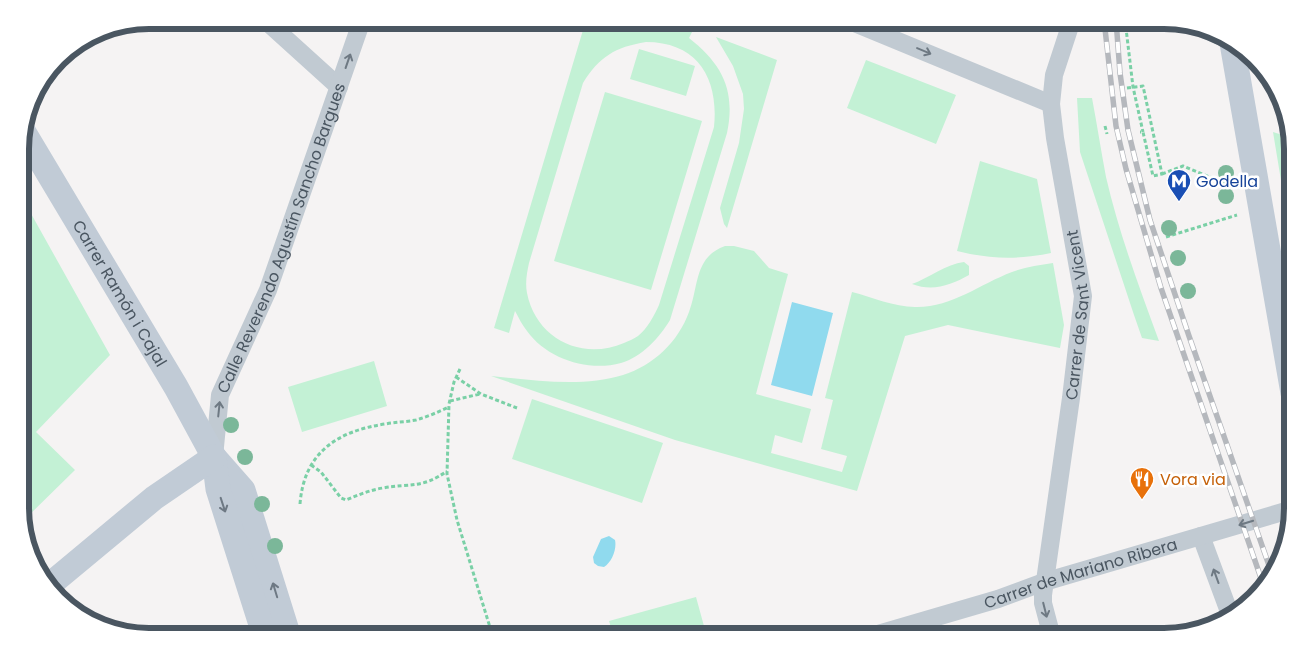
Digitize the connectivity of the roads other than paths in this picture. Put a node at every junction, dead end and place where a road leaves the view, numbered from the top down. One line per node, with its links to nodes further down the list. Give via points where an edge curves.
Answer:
1 (275, 29): 8 (street)
2 (359, 29): 8 (street, Calle Reverendo Agustín Sancho Bargues, one-way to 2)
3 (869, 29): 6 (street)
4 (884, 29): 6 (street)
5 (1069, 29): 9 (street, Carrer de Sant Vicent, via 1054,75)
6 (892, 38): 9 (street, one-way to 9)
7 (1233, 51): 11 (street, via 1249,190)
8 (339, 87): 12 (street, Calle Reverendo Agustín Sancho Bargues, one-way to 8, via 220,395 268,290)
9 (1051, 104): 16 (street, Carrer de Sant Vicent, via 1054,138 1083,296)
10 (29, 141): 12 (street, Carrer Ramón i Cajal, via 171,378)
11 (1284, 302)
12 (214, 457): 15 (street, via 154,498); 18 (street, one-way to 18, via 218,489); 19 (street, one-way to 12, via 243,490)
13 (1284, 512): 14 (street, Carrer de Mariano Ribera, one-way to 14)
14 (1201, 536): 16 (street, Carrer de Mariano Ribera); 17 (street, one-way to 14)
15 (54, 581)
16 (1044, 582): 20 (street, Carrer de Mariano Ribera); 21 (street, Carrer de Sant Vicent, one-way to 21, via 1043,604)
17 (1228, 610)
18 (262, 628)
19 (286, 628)
20 (899, 628)
21 (1050, 628)

